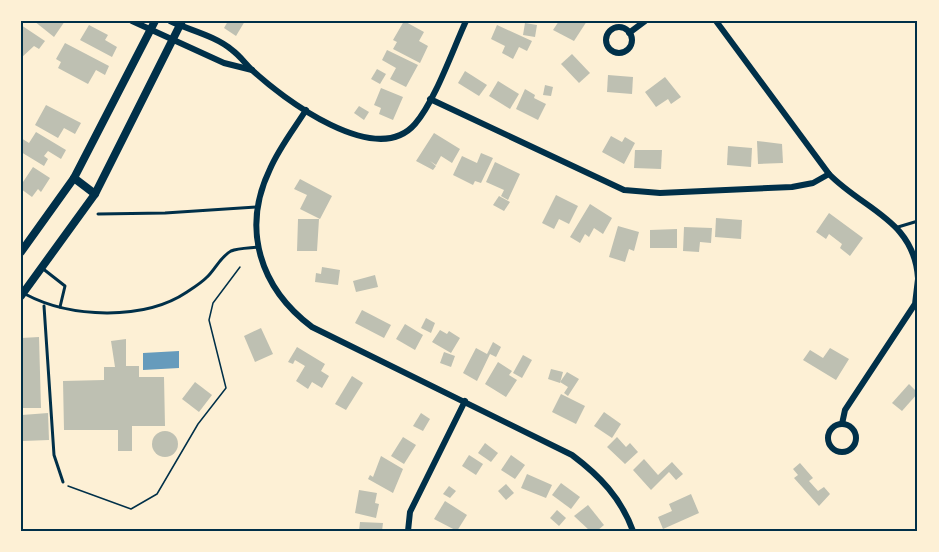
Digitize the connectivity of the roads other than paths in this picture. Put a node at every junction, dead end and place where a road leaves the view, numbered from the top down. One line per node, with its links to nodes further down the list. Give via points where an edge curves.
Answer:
1 (132, 21): 8 (street)
2 (155, 21): 8 (main road)
3 (170, 21): 7 (street)
4 (466, 21): 12 (street)
5 (645, 21): 9 (street)
6 (716, 21): 14 (street)
7 (181, 23): 10 (main road); 11 (street, via 231,48)
8 (150, 31): 10 (street); 15 (main road)
9 (629, 33): 9 (street, via 622,28 610,31 606,39 609,47 615,52 627,51 632,40)
10 (172, 41): 11 (street); 16 (main road)
11 (252, 70): 13 (street)
12 (430, 99): 13 (street, via 408,130 389,138 367,138 340,129); 14 (street, via 624,190 660,193 792,187 813,183)
13 (306, 110): 17 (street, via 269,170)
14 (829, 174): 20 (street)
15 (74, 178): 16 (main road); 23 (main road)
16 (95, 194): 24 (main road)
17 (257, 207): 18 (lane); 21 (street)
18 (98, 214)
19 (918, 221): 20 (lane)
20 (898, 227): 22 (street)
21 (258, 247): 28 (lane, via 231,251 206,278 172,301 87,314); 29 (street, via 281,300 312,327)
22 (916, 251): 25 (street)
23 (21, 252)
24 (41, 267): 26 (main road); 28 (lane, via 65,286)
25 (918, 279): 30 (street, via 915,304 845,410)
26 (22, 294): 27 (lane)
27 (44, 305): 28 (lane); 31 (lane, via 54,455)
28 (60, 308)
29 (465, 401): 32 (street, via 410,512); 33 (street, via 572,455 600,477 617,498)
30 (842, 424): 30 (street, via 834,427 828,440 842,452 850,450 856,438 851,427)
31 (63, 482)
32 (408, 531)
33 (633, 531)

